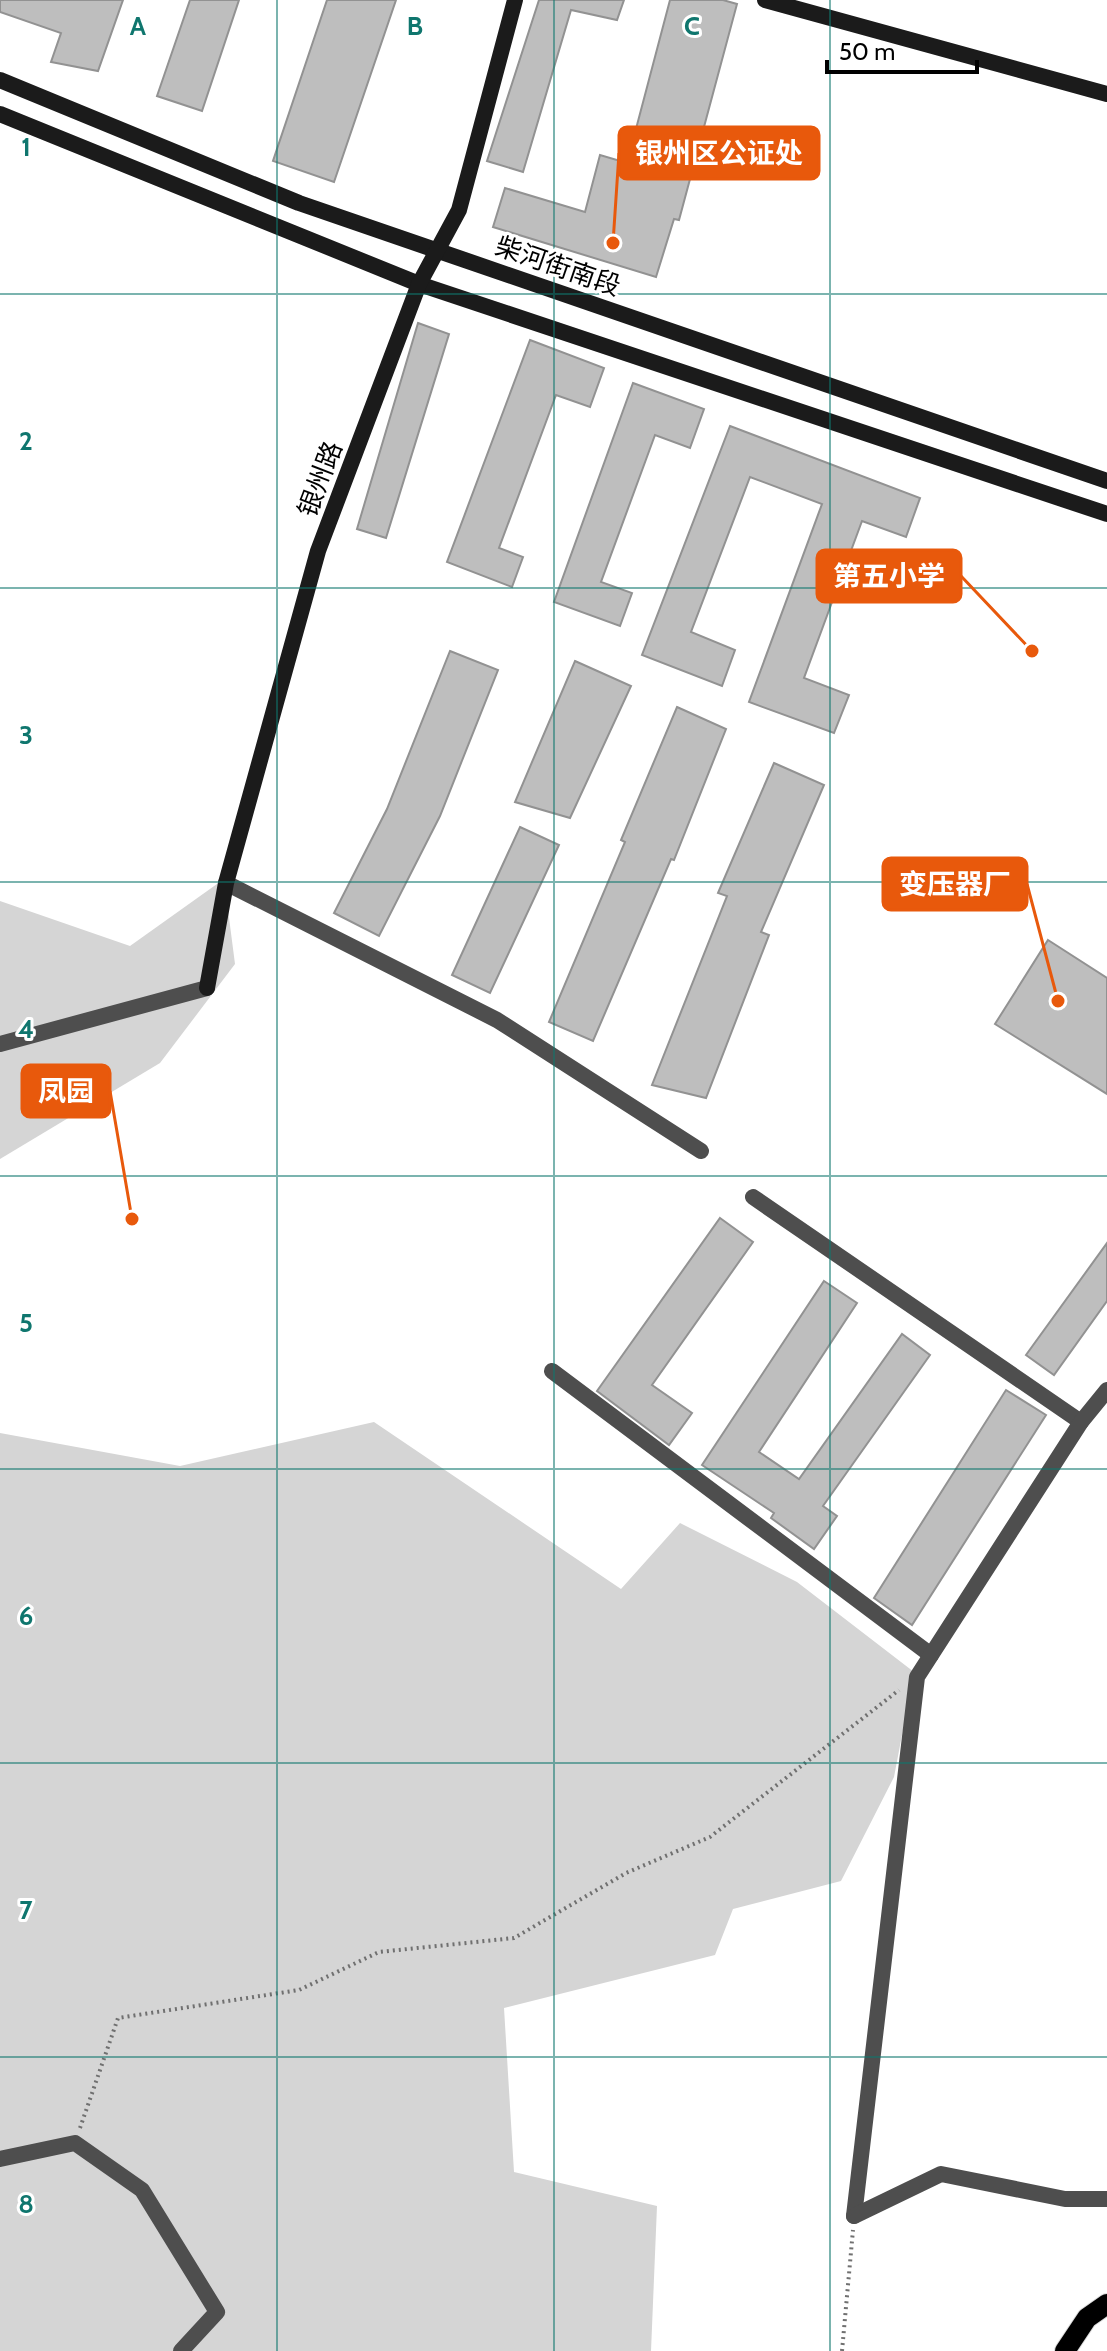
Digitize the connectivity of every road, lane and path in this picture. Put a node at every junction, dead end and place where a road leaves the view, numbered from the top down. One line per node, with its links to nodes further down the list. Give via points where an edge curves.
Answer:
1 (515, 0): 6 (main road, 银州路, via 459,210)
2 (765, 0): 4 (main road)
3 (0, 80): 6 (main road, 柴河街南段, via 299,203)
4 (1107, 94)
5 (0, 114): 7 (main road)
6 (437, 250): 7 (main road, 银州路); 8 (main road, 柴河街南段)
7 (419, 284): 9 (main road); 10 (main road, 银州路, via 318,551)
8 (1107, 481)
9 (1107, 514)
10 (226, 883): 11 (main road, 银州路); 13 (street, via 497,1020)
11 (207, 988): 12 (street)
12 (0, 1044)
13 (701, 1151)
14 (753, 1197): 17 (street)
15 (552, 1371): 18 (street)
16 (1105, 1399): 17 (street)
17 (1081, 1422): 18 (street)
18 (931, 1655): 19 (street)
19 (917, 1677): 20 (path, via 710,1837 626,1873 514,1938 379,1952 299,1990 118,2018); 23 (street)
20 (75, 2143): 21 (street); 25 (street, via 142,2190 217,2312)
21 (0, 2159)
22 (1107, 2199): 23 (street, via 1065,2199 941,2174)
23 (854, 2216): 26 (path)
24 (1107, 2304): 27 (main road, via 1087,2318)
25 (181, 2351)
26 (842, 2351)
27 (1065, 2351)

